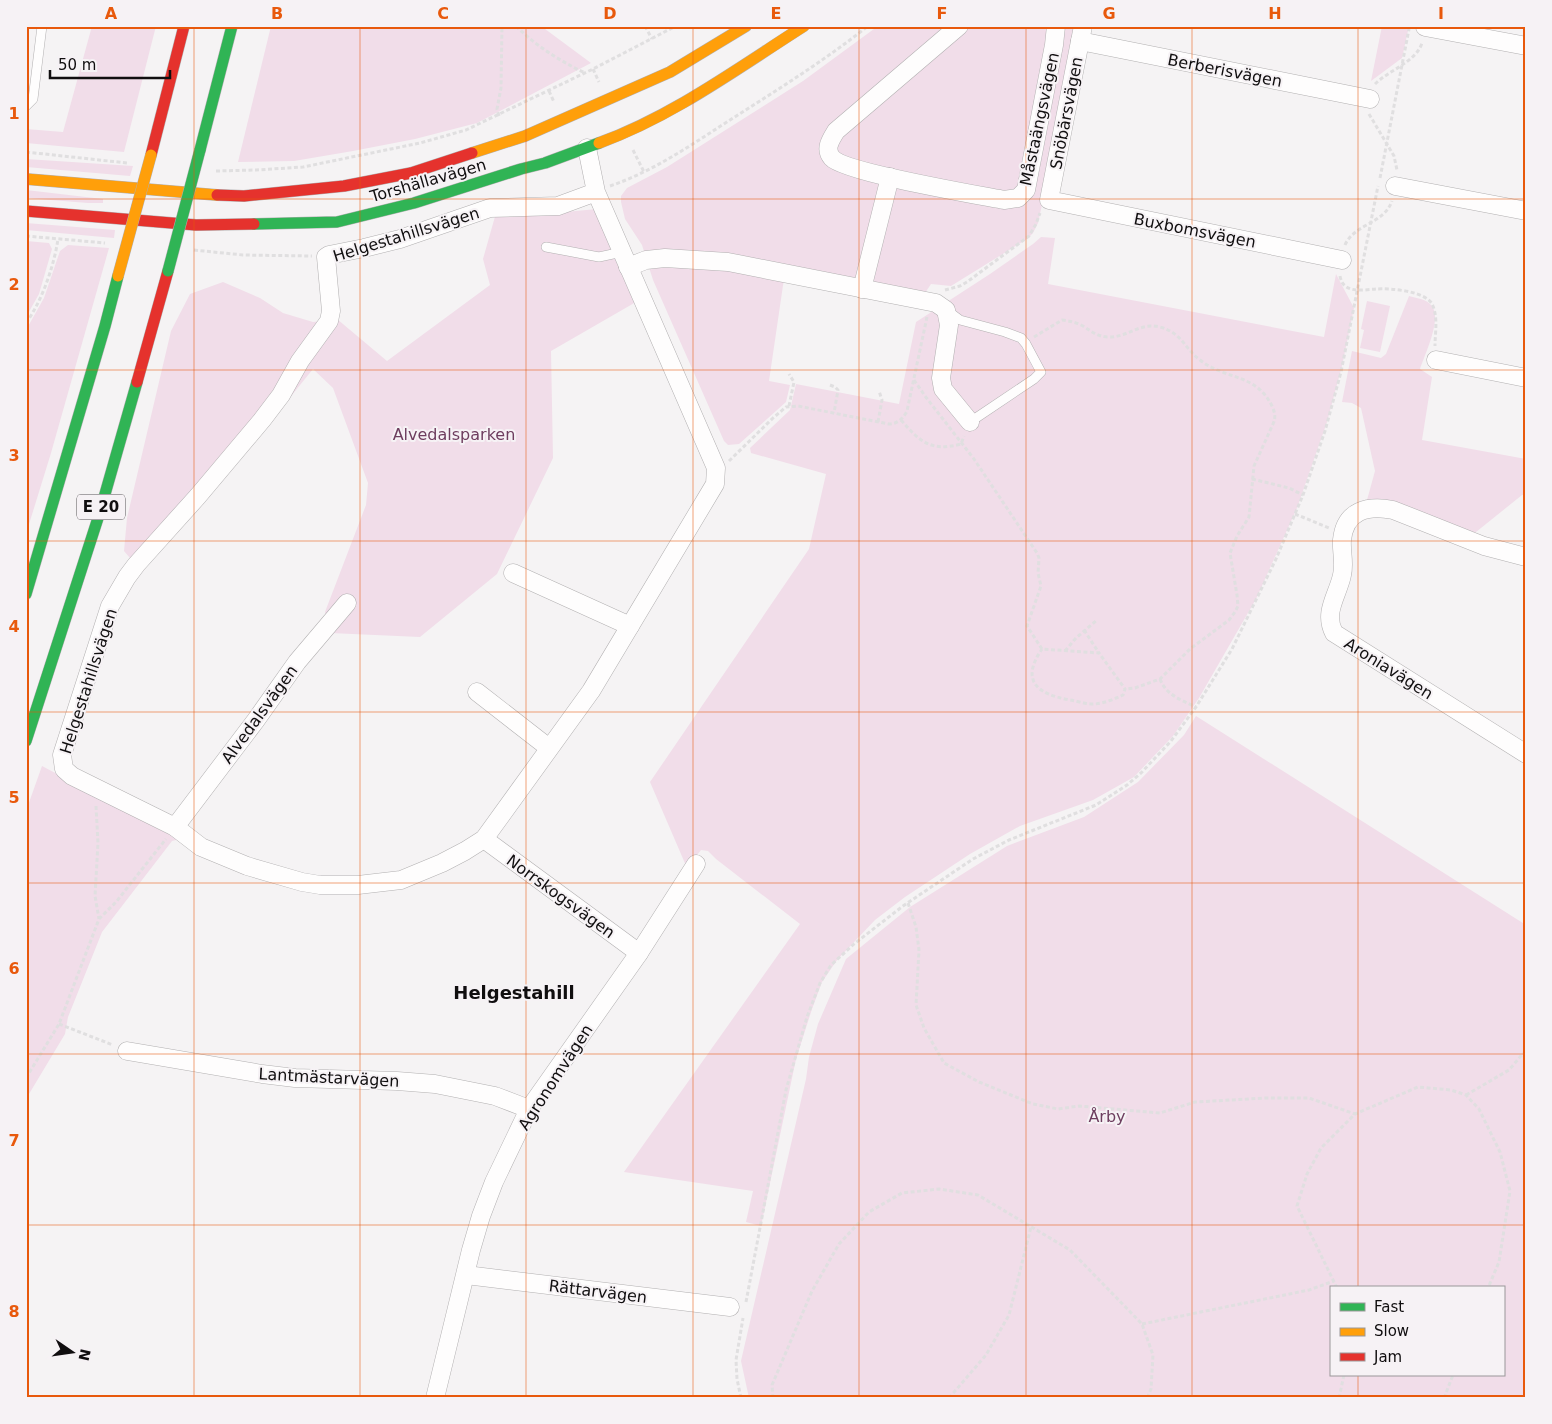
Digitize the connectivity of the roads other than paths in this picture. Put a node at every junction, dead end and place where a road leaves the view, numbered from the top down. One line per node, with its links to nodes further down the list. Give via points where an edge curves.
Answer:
1 (42, 26): 12 (lane, via 33,99)
2 (184, 26): 31 (main road, E 20, bridge, via 106,326)
3 (232, 26): 35 (main road, E 20, bridge, via 168,271 99,515)
4 (746, 26): 15 (main road, Torshällavägen, via 670,72 573,120 411,173 344,186 244,196)
5 (804, 26): 13 (main road, Torshällavägen, via 686,101 624,134)
6 (959, 26): 14 (street, Måstaängsvägen, via 836,130 829,141 828,151 841,164)
7 (1056, 26): 14 (street, Måstaängsvägen, via 1026,190 1018,198 1004,200)
8 (1418, 27): 10 (street)
9 (1082, 33): 11 (street, Berberisvägen); 18 (street, Snöbärsvägen)
10 (1526, 46)
11 (1370, 99)
12 (26, 106)
13 (585, 144): 17 (street); 19 (main road, Torshällavägen, via 546,163 414,203 337,222 196,225)
14 (890, 177): 24 (street)
15 (26, 180)
16 (1395, 186): 20 (street)
17 (596, 192): 22 (street); 38 (street, Helgestahillsvägen, via 558,206 490,208 400,239 326,257 331,311 328,321 262,420 127,577 110,606 62,755 64,769 72,776)
18 (1049, 200): 23 (street, Buxbomsvägen)
19 (26, 211)
20 (1526, 211)
21 (546, 247): 22 (lane)
22 (625, 260): 24 (street, via 665,258 728,262); 33 (street, Helgestahillsvägen, via 716,468 715,484)
23 (1342, 260)
24 (862, 289): 25 (street, via 936,303)
25 (946, 310): 28 (street, via 948,325 941,378 943,389); 28 (lane, via 960,320 1021,338 1041,372)
26 (1436, 360): 27 (street)
27 (1526, 378)
28 (970, 422)
29 (1526, 557): 37 (street, Aroniavägen, via 1484,546 1393,510 1369,508 1359,511 1343,532 1343,569 1329,614 1334,633)
30 (513, 573): 33 (street)
31 (26, 594)
32 (346, 604): 38 (street, Alvedalsvägen, via 297,662)
33 (630, 626): 36 (street, Helgestahillsvägen, via 591,690)
34 (477, 692): 36 (street)
35 (26, 741)
36 (549, 748): 39 (street, Helgestahillsvägen)
37 (1526, 754)
38 (175, 827): 39 (street, Helgestahillsvägen, via 201,847 247,866 320,885 401,880 442,863)
39 (484, 838): 41 (street, Norrskogsvägen)
40 (696, 864): 41 (street, Agronomvägen)
41 (639, 953): 43 (street, Agronomvägen)
42 (127, 1051): 43 (street, Lantmästarvägen, via 295,1078 435,1084 495,1096)
43 (529, 1109): 44 (street, Agronomvägen, via 481,1216)
44 (466, 1275): 45 (street, Rättarvägen); 46 (street, Agronomvägen)
45 (739, 1311)
46 (435, 1398)

